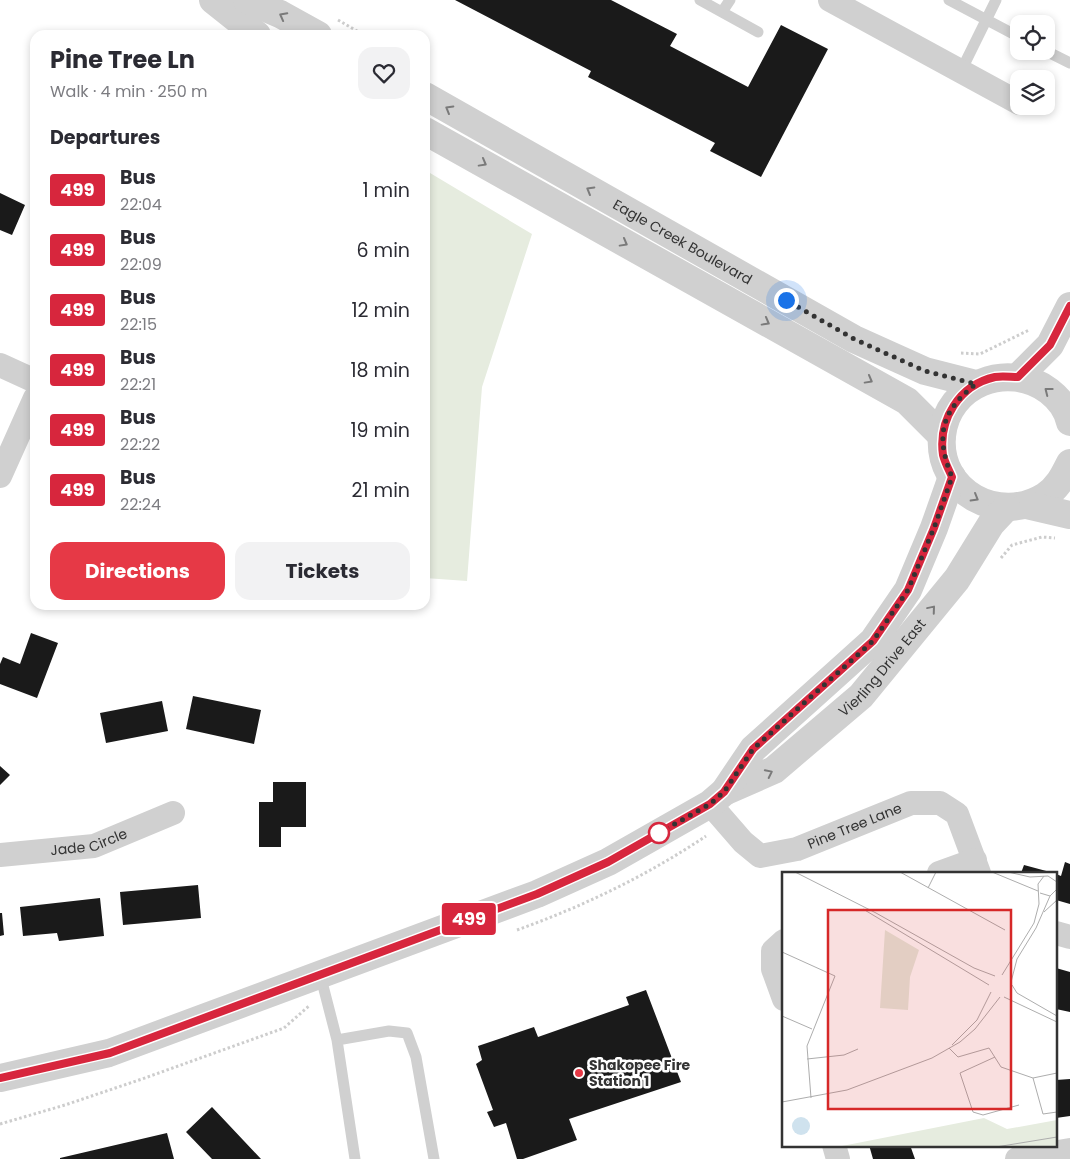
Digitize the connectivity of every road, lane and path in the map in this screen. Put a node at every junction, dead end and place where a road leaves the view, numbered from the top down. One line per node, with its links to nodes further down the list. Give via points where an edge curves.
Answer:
1 (213, 0): 10 (street)
2 (247, 0): 11 (street, one-way to 2)
3 (700, 0): 8 (lane)
4 (730, 0): 8 (lane)
5 (830, 0): 16 (street)
6 (949, 0): 9 (lane)
7 (996, 0): 9 (lane)
8 (722, 12): 12 (lane)
9 (986, 21): 13 (lane); 16 (lane)
10 (251, 30)
11 (309, 30)
12 (758, 32)
13 (1010, 33)
14 (1055, 56): 15 (lane)
15 (1070, 63)
16 (961, 72): 17 (street)
17 (1010, 98)
18 (430, 99): 26 (street, Eagle Creek Boulevard, one-way to 18, via 925,371 854,339)
19 (430, 133): 29 (street, Eagle Creek Boulevard, one-way to 29, via 907,401)
20 (1070, 306): 21 (street)
21 (1050, 345): 22 (path, via 1032,329 980,354); 24 (street)
22 (960, 353)
23 (0, 365): 25 (street)
24 (1018, 377): 26 (street, via 996,377); 28 (street, one-way to 24, via 1057,397 1045,388)
25 (30, 378)
26 (976, 384): 29 (street, via 959,397 947,415)
27 (30, 409): 31 (street)
28 (1070, 415)
29 (942, 436): 32 (street, via 944,457)
30 (1070, 463): 33 (street, Vierling Drive East, via 1062,480 1046,495)
31 (0, 476)
32 (952, 477): 33 (street, one-way to 33, via 966,493 984,504); 35 (street, Vierling Drive East, via 908,590 873,641 753,749)
33 (1016, 506): 34 (street); 35 (street, Vierling Drive East, one-way to 33, via 774,770 860,696 957,580 991,524)
34 (1070, 515)
35 (717, 798): 38 (street, Pine Tree Lane, via 743,842 760,856 797,849 911,803 940,803 957,814); 41 (street, Vierling Drive East, via 608,862 537,894)
36 (173, 813): 37 (street, Jade Circle, via 94,846)
37 (0, 855)
38 (977, 866): 39 (street)
39 (944, 872)
40 (782, 943): 42 (street, via 773,952 773,969)
41 (320, 974): 43 (lane); 44 (street, Vierling Drive East, via 110,1053)
42 (782, 994)
43 (337, 1040): 47 (lane); 48 (lane, via 389,1031 407,1033 416,1057)
44 (0, 1078)
45 (834, 1146): 49 (street)
46 (1070, 1150): 50 (street)
47 (355, 1159)
48 (434, 1159)
49 (838, 1159)
50 (1017, 1159)

